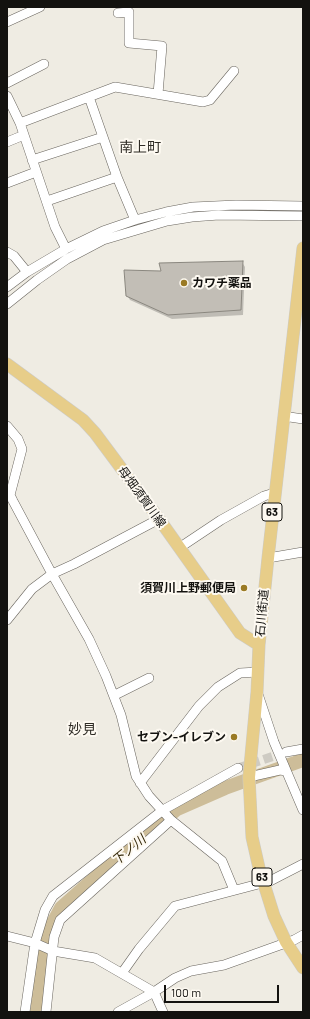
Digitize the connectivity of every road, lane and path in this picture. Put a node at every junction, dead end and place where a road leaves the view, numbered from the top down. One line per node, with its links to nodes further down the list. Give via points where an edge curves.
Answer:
1 (40, 7): 2 (street)
2 (27, 10): 4 (street)
3 (118, 13): 8 (street, via 129,12 129,43 162,46)
4 (7, 22)
5 (44, 64): 7 (street)
6 (234, 71): 8 (street, via 210,100 203,102)
7 (7, 83)
8 (158, 94): 10 (street, via 115,87)
9 (7, 96): 11 (street)
10 (89, 97): 11 (street); 13 (street)
11 (20, 123): 12 (street)
12 (24, 135): 14 (street); 15 (street)
13 (103, 137): 15 (street); 17 (street)
14 (7, 142)
15 (32, 160): 16 (street)
16 (36, 172): 18 (street); 19 (street)
17 (117, 177): 19 (street); 22 (street)
18 (7, 183)
19 (47, 202): 24 (street)
20 (303, 206): 22 (street, via 193,207)
21 (303, 216): 28 (street, via 212,216 160,223 103,240 67,260)
22 (136, 220): 24 (street, via 103,231)
23 (303, 248): 30 (main road, 石川街道 / 63)
24 (66, 249): 26 (street)
25 (7, 252): 26 (street, via 14,256)
26 (27, 272): 27 (street)
27 (7, 288)
28 (7, 304)
29 (7, 364): 34 (main road, 母畑須賀川線, via 83,420)
30 (283, 416): 31 (street); 33 (main road, 石川街道 / 63)
31 (303, 418)
32 (7, 426): 38 (street, via 18,439 22,449 10,495)
33 (274, 494): 35 (street, via 264,496 220,520); 37 (main road, 石川街道 / 63)
34 (159, 519): 35 (main road, 母畑須賀川線); 38 (street)
35 (179, 548): 40 (main road, 母畑須賀川線, via 240,633)
36 (303, 552): 37 (street)
37 (268, 558): 40 (main road, 石川街道 / 63)
38 (52, 574): 39 (street, via 32,589); 44 (street, via 89,639)
39 (7, 620)
40 (260, 645): 41 (main road, 石川街道 / 63)
41 (258, 672): 43 (main road, 石川街道 / 63); 50 (street, via 240,672 218,687 199,706)
42 (149, 678): 44 (street)
43 (258, 692): 48 (street); 49 (main road, 石川街道 / 63)
44 (115, 695): 50 (street)
45 (303, 749): 46 (street)
46 (286, 752)
47 (238, 768): 51 (street)
48 (286, 771): 49 (street); 52 (street)
49 (249, 776): 55 (main road, 石川街道 / 63, via 252,837)
50 (140, 783): 51 (street)
51 (163, 810): 53 (street); 60 (street, via 53,896 44,910)
52 (303, 810)
53 (171, 820): 56 (street, via 222,861); 61 (street, via 60,920 54,937)
54 (303, 864): 55 (street)
55 (264, 883): 56 (street); 59 (main road, 石川街道 / 63, via 274,916)
56 (234, 890): 63 (street, via 175,906)
57 (303, 935): 59 (street)
58 (7, 936): 60 (street)
59 (286, 942): 62 (main road, 石川街道 / 63); 64 (street, via 224,965 190,971)
60 (35, 943): 61 (street); 65 (street)
61 (53, 951): 63 (street, via 96,958); 66 (street)
62 (303, 968)
63 (122, 973): 64 (street)
64 (154, 992): 67 (street); 68 (street)
65 (25, 1012)
66 (46, 1012)
67 (118, 1012)
68 (163, 1012)

